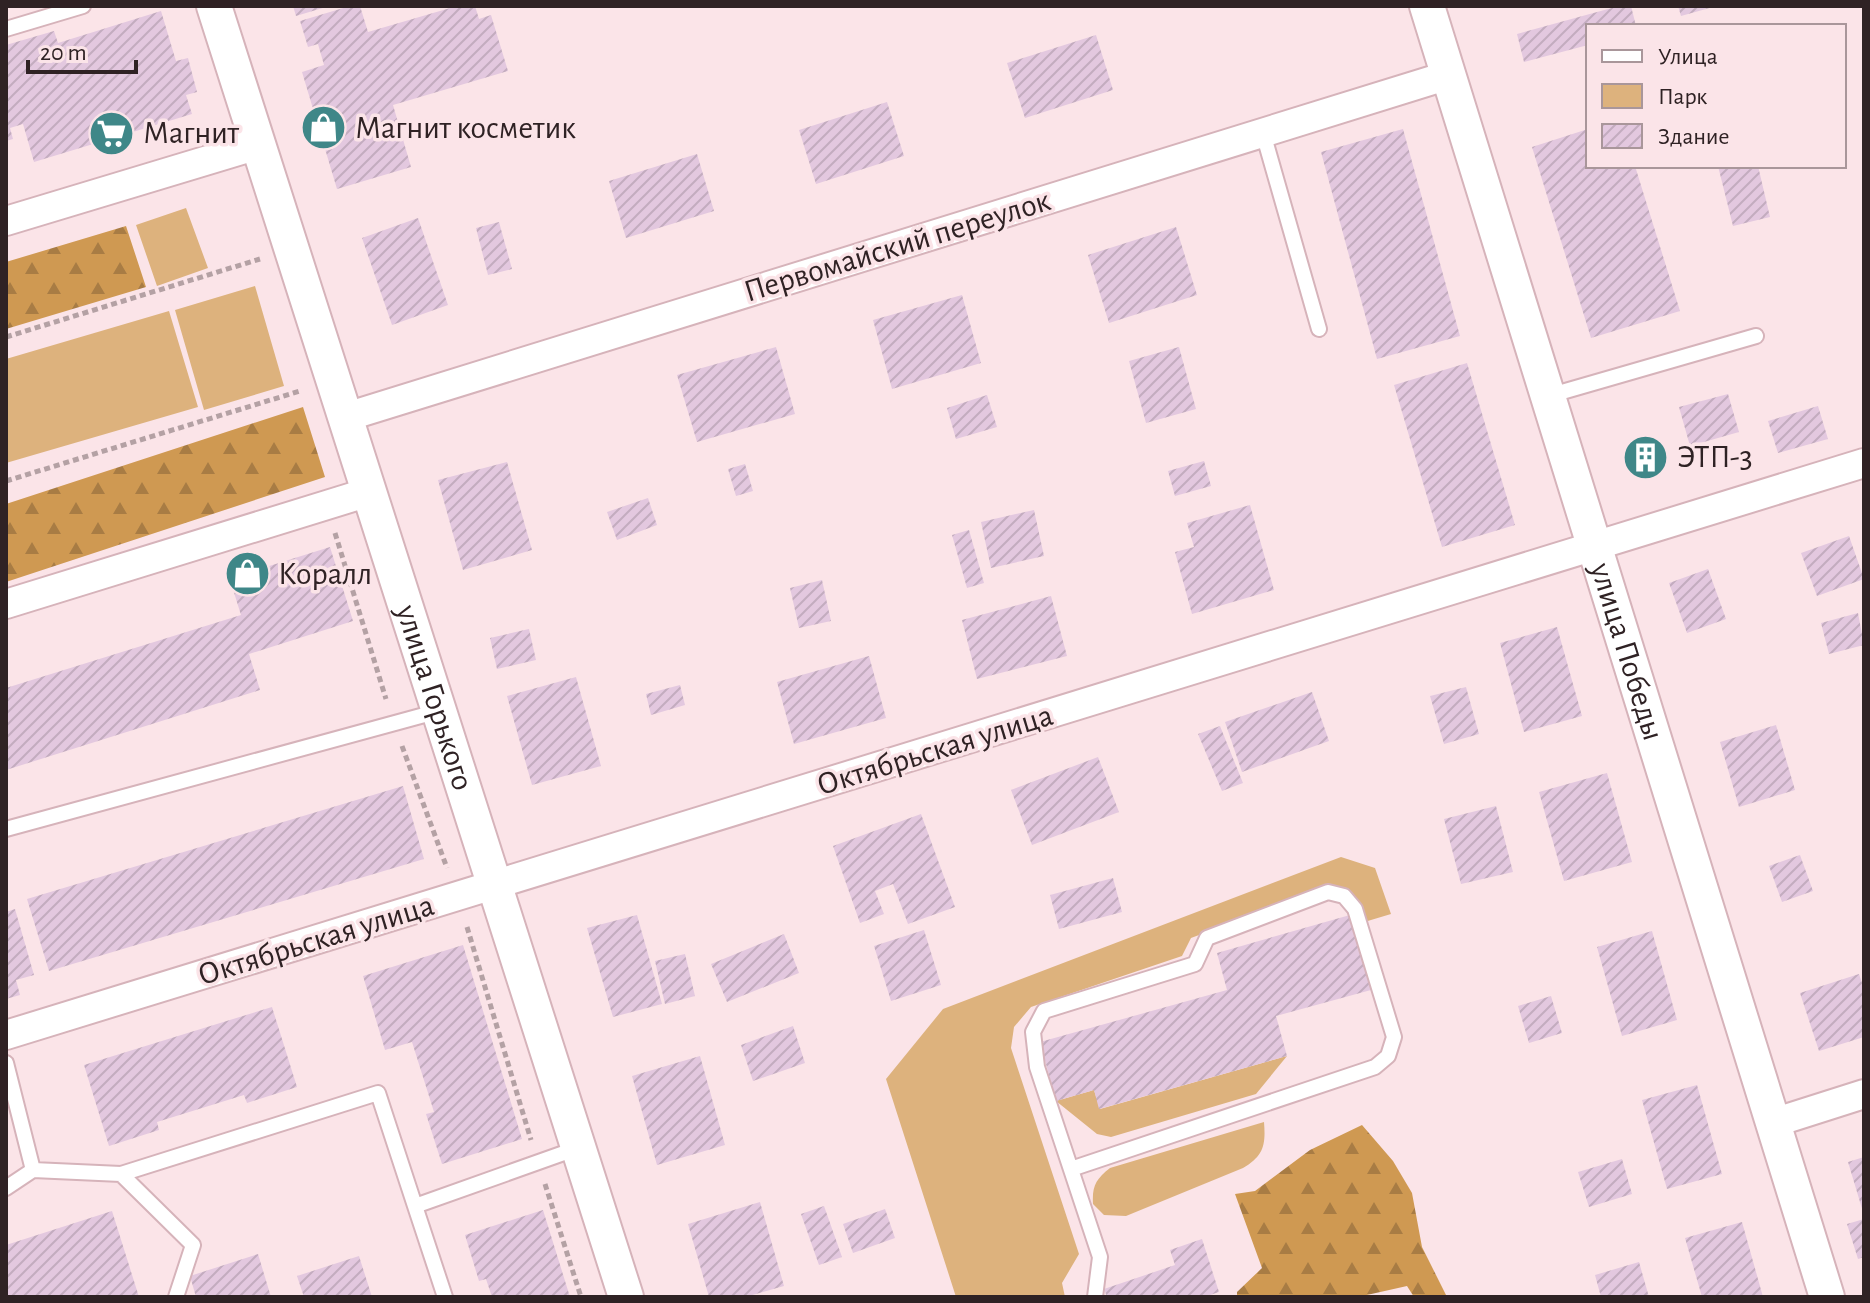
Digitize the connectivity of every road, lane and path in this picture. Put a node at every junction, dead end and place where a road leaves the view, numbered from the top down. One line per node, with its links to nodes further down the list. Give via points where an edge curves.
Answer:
1 (83, 6): 4 (lane)
2 (214, 6): 8 (street, улица Горького)
3 (1427, 6): 6 (street, улица Победы)
4 (55, 9): 5 (lane)
5 (6, 29)
6 (1449, 75): 7 (street, Первомайский переулок); 15 (street, улица Победы)
7 (1263, 133): 11 (lane); 16 (street, Первомайский переулок)
8 (258, 145): 9 (street); 16 (street, улица Горького)
9 (6, 221)
10 (259, 243): 13 (path, via 264,258)
11 (1319, 329)
12 (1756, 336): 15 (lane)
13 (6, 337)
14 (308, 389): 18 (path)
15 (1548, 396): 21 (street, улица Победы)
16 (346, 417): 19 (street, улица Горького)
17 (1864, 463): 21 (street, Октябрьская улица)
18 (6, 481)
19 (369, 492): 20 (street); 23 (street, улица Горького)
20 (327, 505): 22 (street); 24 (path)
21 (1595, 546): 26 (street, Октябрьская улица); 31 (street, улица Победы)
22 (6, 604)
23 (439, 711): 24 (lane); 26 (street, улица Горького)
24 (393, 722): 25 (lane); 27 (path)
25 (6, 829)
26 (495, 886): 27 (street, Октябрьская улица); 32 (street, улица Горького)
27 (458, 897): 28 (street, Октябрьская улица); 33 (path)
28 (6, 1035)
29 (6, 1063): 35 (lane)
30 (1864, 1094): 31 (street)
31 (1773, 1123): 44 (street, улица Победы)
32 (579, 1148): 33 (lane); 42 (street, улица Горького)
33 (538, 1163): 38 (lane); 41 (path)
34 (1071, 1169): 34 (lane, via 1037,1067 1033,1032 1044,1011 1195,964 1207,938 1328,892 1344,896 1355,909 1394,1037 1388,1056 1375,1067); 43 (lane, via 1100,1257)
35 (33, 1170): 36 (lane); 37 (lane)
36 (121, 1174): 38 (lane, via 378,1093); 39 (lane, via 193,1245)
37 (6, 1188)
38 (415, 1206): 40 (lane)
39 (176, 1297)
40 (445, 1297)
41 (581, 1297)
42 (626, 1297)
43 (1095, 1297)
44 (1827, 1297)

